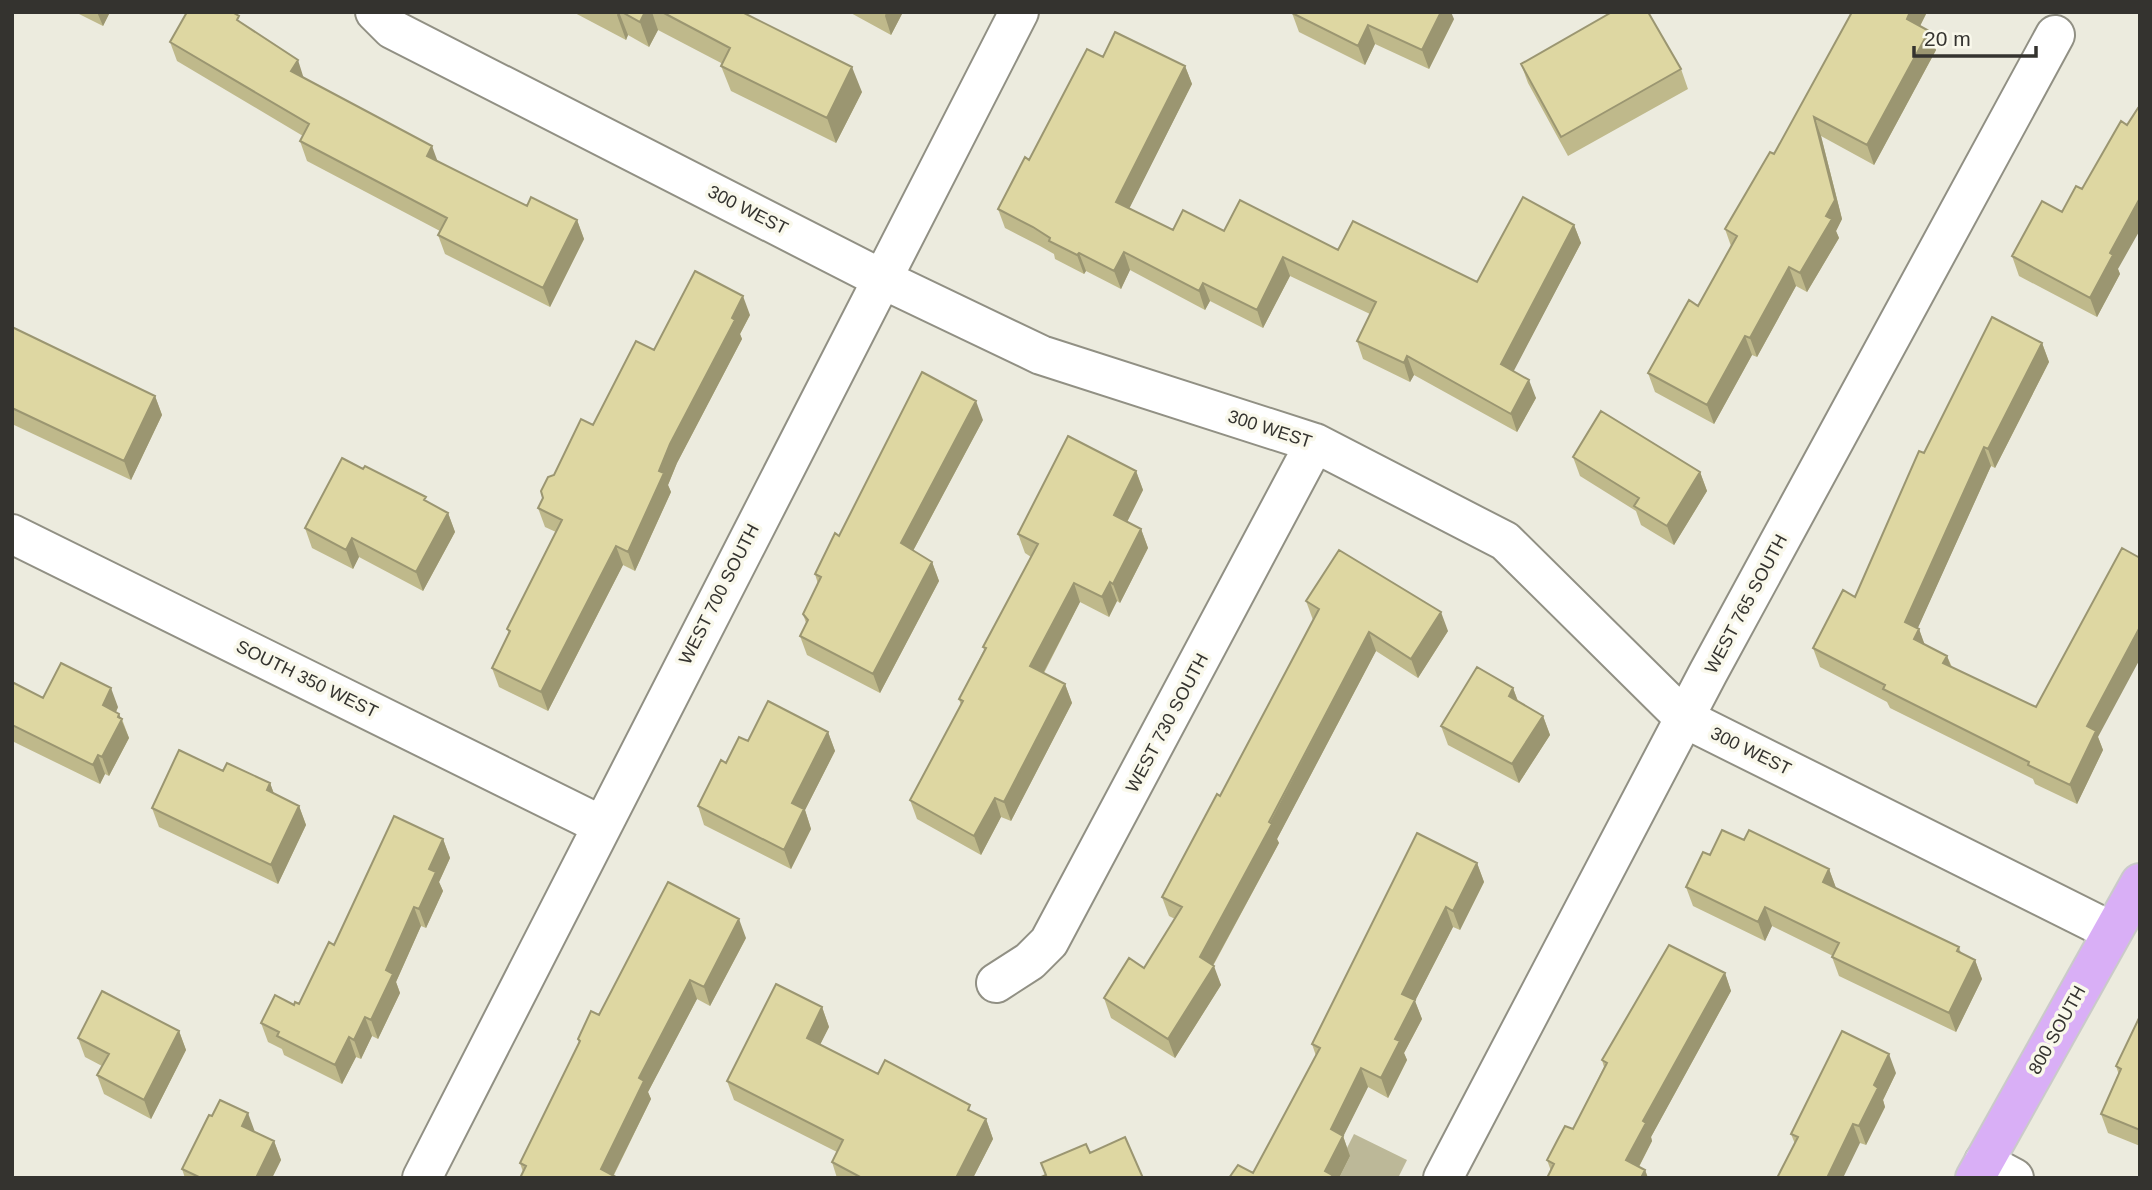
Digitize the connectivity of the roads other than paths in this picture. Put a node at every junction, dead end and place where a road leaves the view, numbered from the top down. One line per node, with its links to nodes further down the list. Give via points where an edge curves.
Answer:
1 (375, 12): 4 (street, 300 WEST, via 393,29)
2 (1018, 12): 4 (street, WEST 700 SOUTH)
3 (2055, 35): 7 (street, WEST 765 SOUTH)
4 (880, 278): 5 (street, 300 WEST, via 1041,355); 8 (street, WEST 700 SOUTH)
5 (1315, 443): 7 (street, 300 WEST, via 1505,541); 11 (street, WEST 730 SOUTH, via 1049,942)
6 (12, 534): 8 (street, SOUTH 350 WEST)
7 (1684, 718): 10 (street, 300 WEST); 14 (street, WEST 765 SOUTH)
8 (601, 825): 13 (street, WEST 700 SOUTH)
9 (2140, 883): 10 (main road, 800 SOUTH)
10 (2111, 931): 12 (main road, 800 SOUTH)
11 (996, 983)
12 (1991, 1173)
13 (422, 1178)
14 (1443, 1178)

